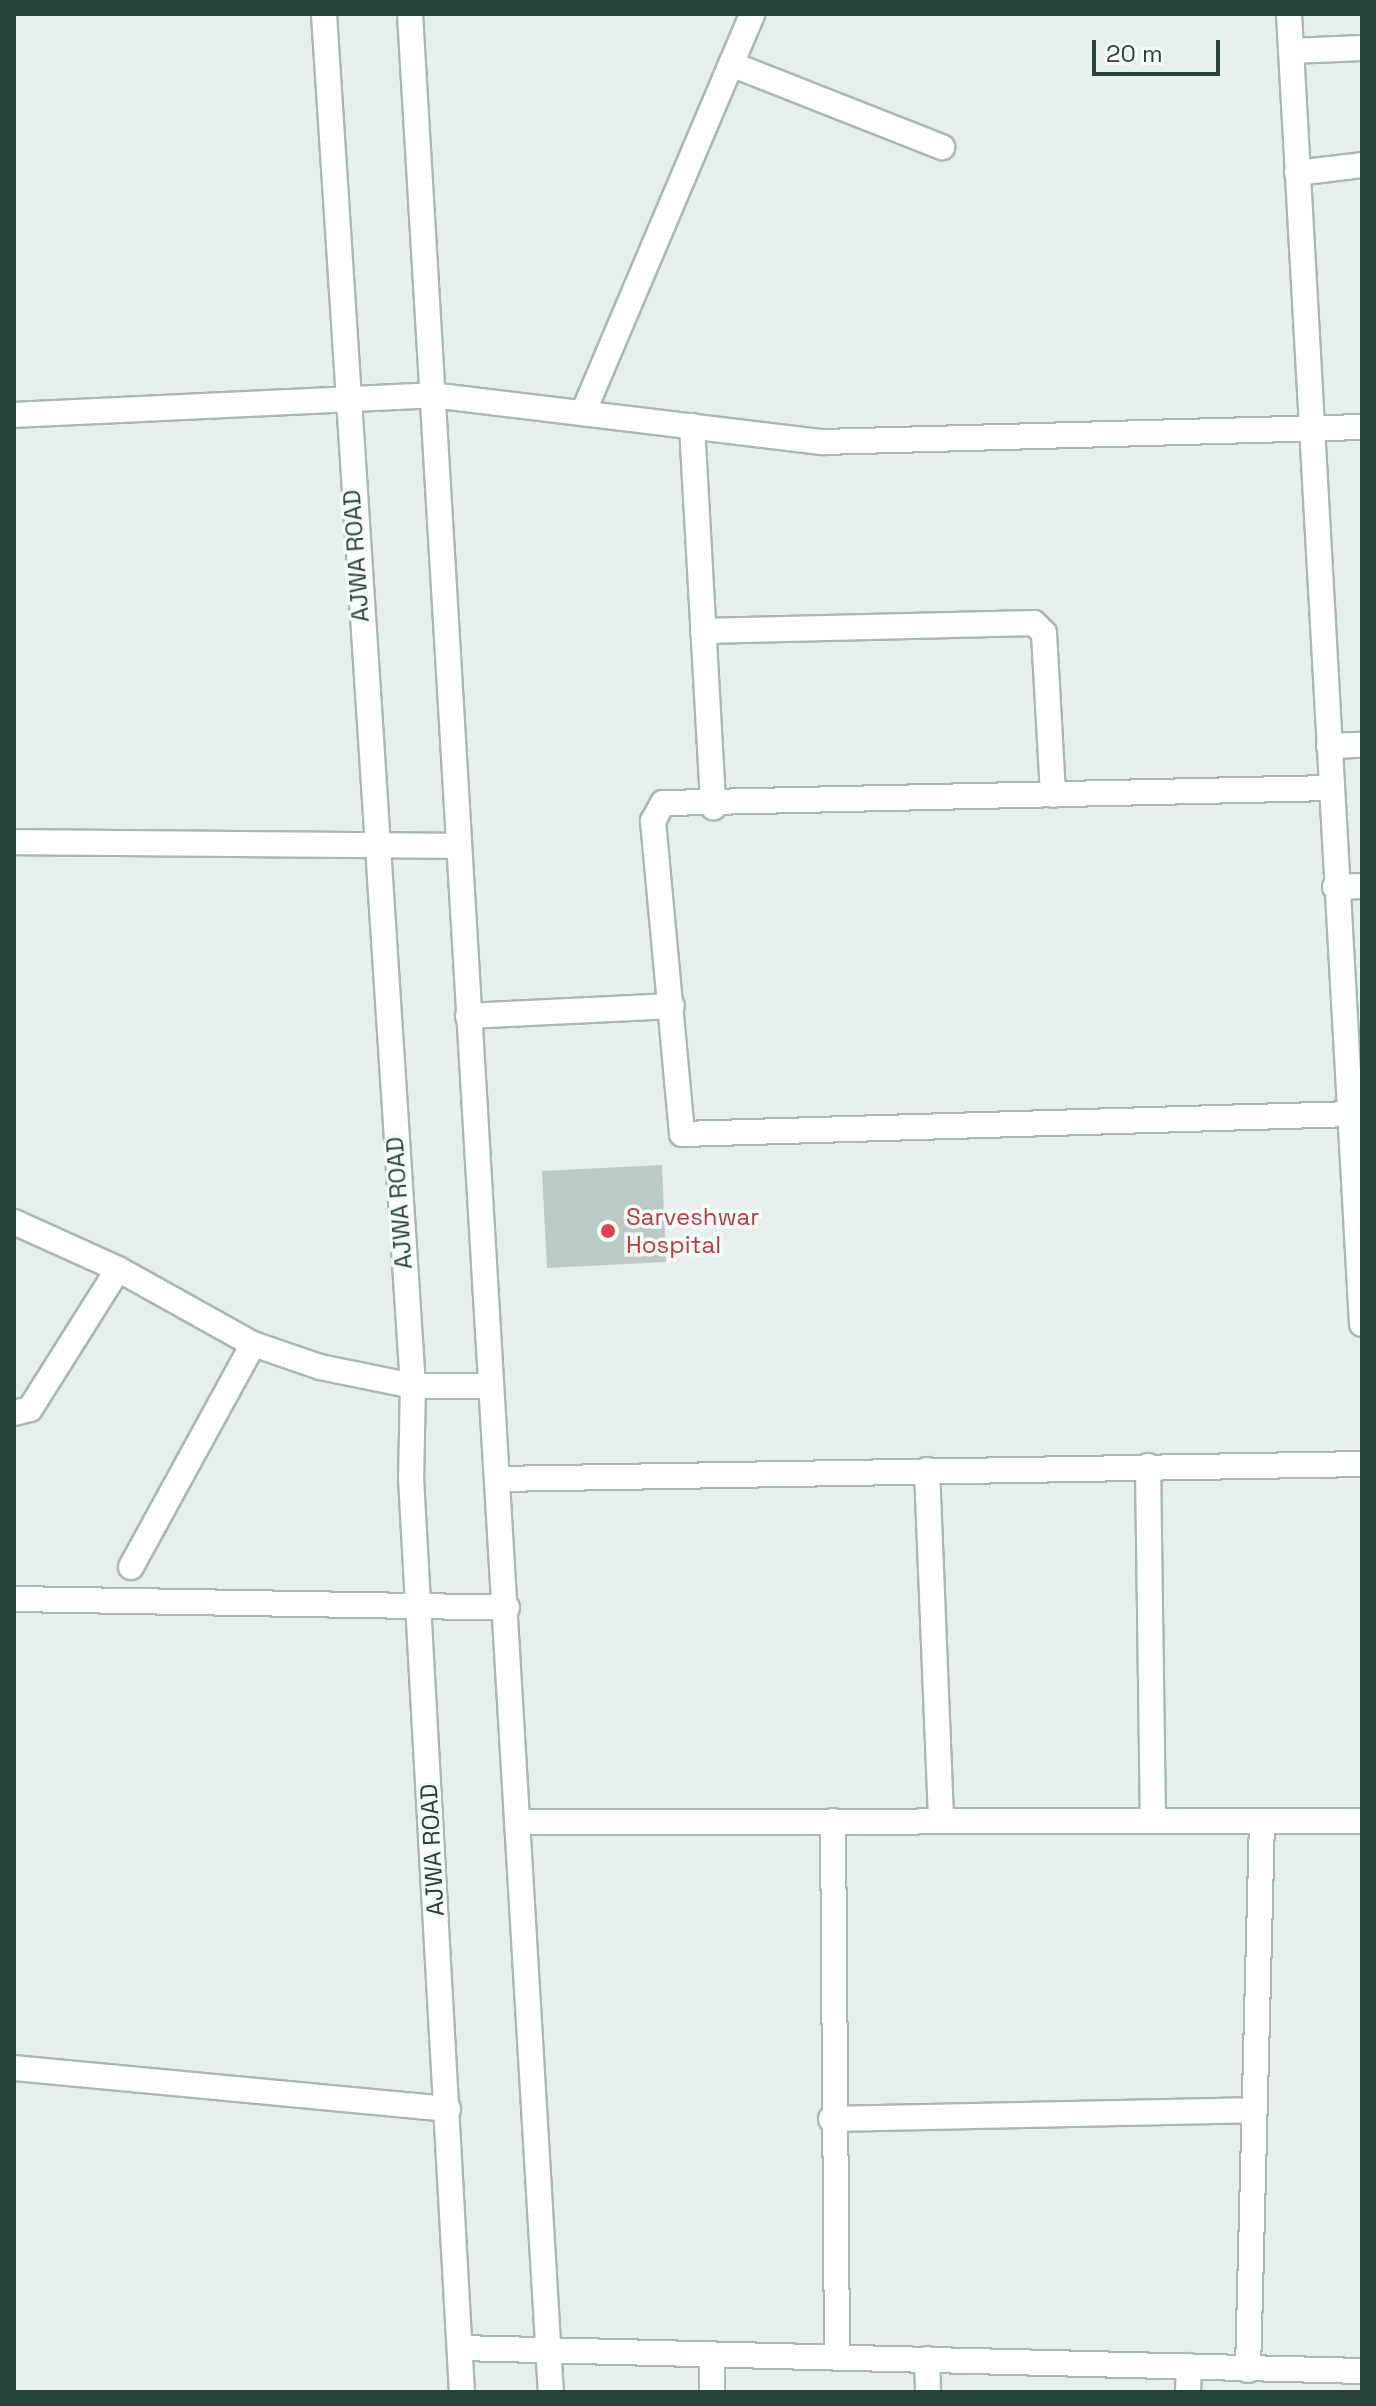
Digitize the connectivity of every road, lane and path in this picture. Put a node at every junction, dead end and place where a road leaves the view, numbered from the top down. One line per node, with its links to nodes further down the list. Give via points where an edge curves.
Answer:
1 (324, 14): 12 (street, AJWA ROAD)
2 (410, 14): 11 (street)
3 (752, 14): 7 (street)
4 (1289, 14): 6 (street)
5 (1362, 48): 6 (street)
6 (1291, 51): 10 (street)
7 (731, 64): 8 (street); 13 (street)
8 (942, 147)
9 (1362, 165): 10 (street)
10 (1297, 173): 17 (street)
11 (432, 395): 12 (street); 13 (street); 25 (street)
12 (345, 402): 14 (street); 26 (street, AJWA ROAD)
13 (583, 413): 15 (street)
14 (14, 415)
15 (692, 426): 17 (street, via 822,442); 18 (street)
16 (1362, 427): 17 (street)
17 (1311, 431): 20 (street)
18 (703, 631): 22 (street, via 1034,623 1044,633); 23 (street)
19 (1362, 745): 20 (street)
20 (1329, 746): 21 (street)
21 (1331, 788): 22 (street); 28 (street)
22 (1053, 795): 23 (street)
23 (713, 807): 29 (street, via 663,803 653,821)
24 (14, 842): 26 (street)
25 (458, 846): 26 (street); 30 (street)
26 (375, 848): 37 (street, AJWA ROAD)
27 (1362, 886): 28 (street)
28 (1335, 887): 31 (street)
29 (672, 1006): 30 (street); 31 (street, via 678,1123 694,1138)
30 (468, 1016): 38 (street)
31 (1350, 1114): 32 (street)
32 (1357, 1139): 35 (street)
33 (14, 1222): 34 (street)
34 (118, 1269): 36 (street); 39 (street, via 30,1409)
35 (1362, 1324)
36 (253, 1344): 37 (street, via 320,1367); 44 (street)
37 (413, 1386): 38 (street); 46 (street, AJWA ROAD)
38 (491, 1386): 43 (street)
39 (14, 1413)
40 (1362, 1464): 41 (street)
41 (1148, 1466): 42 (street); 48 (street)
42 (927, 1470): 43 (street); 50 (street)
43 (497, 1479): 47 (street)
44 (131, 1567)
45 (14, 1599): 46 (street)
46 (418, 1607): 47 (street); 55 (street, AJWA ROAD)
47 (507, 1608): 52 (street)
48 (1153, 1819): 50 (street); 53 (street)
49 (833, 1821): 50 (street); 52 (street); 57 (street)
50 (941, 1821)
51 (1362, 1821): 53 (street)
52 (521, 1822): 59 (street)
53 (1262, 1822): 56 (street)
54 (14, 2068): 55 (street)
55 (448, 2109): 58 (street, AJWA ROAD)
56 (1251, 2110): 57 (street); 64 (street)
57 (831, 2119): 61 (street)
58 (460, 2348): 59 (street); 66 (street, AJWA ROAD)
59 (548, 2350): 60 (street); 67 (street)
60 (712, 2354): 61 (street); 68 (street)
61 (837, 2357): 62 (street)
62 (927, 2359): 63 (street); 69 (street)
63 (1189, 2366): 64 (street); 70 (street)
64 (1248, 2370): 65 (street)
65 (1362, 2371)
66 (462, 2392)
67 (551, 2392)
68 (712, 2392)
69 (928, 2392)
70 (1188, 2392)

